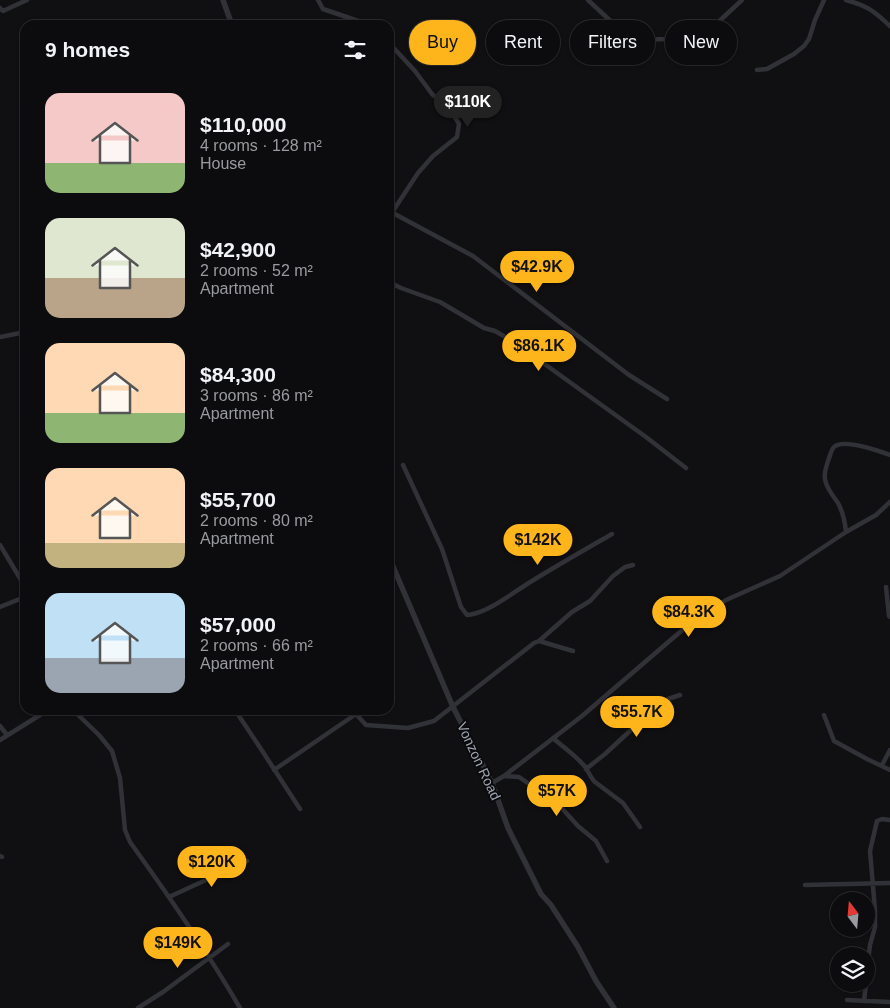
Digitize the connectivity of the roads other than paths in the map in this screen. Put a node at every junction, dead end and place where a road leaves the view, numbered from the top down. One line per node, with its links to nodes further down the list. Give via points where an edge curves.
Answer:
1 (27, 0): 8 (street, via 3,11)
2 (223, 0): 9 (street)
3 (318, 0): 10 (street, via 323,9)
4 (588, 0): 5 (street, via 622,35 642,40 697,33 716,25)
5 (742, 0)
6 (824, 0): 13 (street, via 804,46 767,69)
7 (846, 0): 11 (street, via 862,4)
8 (0, 8)
9 (230, 20)
10 (355, 20)
11 (890, 26)
12 (394, 48): 14 (street, via 460,124 457,137 418,173)
13 (757, 70)
14 (394, 209)
15 (394, 217): 19 (street, via 473,256 629,375)
16 (394, 284): 22 (street, via 440,302 514,342)
17 (20, 333): 18 (street)
18 (0, 337)
19 (666, 399)
20 (890, 455): 24 (street, via 844,444 838,444 831,452 825,471 826,486 839,505)
21 (404, 464): 25 (street, via 467,615 494,605)
22 (686, 468)
23 (890, 502): 24 (street, via 876,515)
24 (846, 532): 46 (street, via 780,576 726,600 687,626)
25 (612, 534)
26 (0, 545): 29 (street)
27 (633, 565): 34 (street, via 613,576 590,601)
28 (394, 569): 37 (street, Vonzon Road)
29 (20, 580)
30 (886, 587): 33 (street)
31 (20, 597): 32 (street)
32 (0, 607)
33 (890, 617)
34 (539, 641): 35 (street); 37 (street)
35 (573, 651)
36 (680, 695): 50 (street, via 658,705)
37 (453, 707): 42 (street, via 434,721 408,728 366,725); 54 (street, Vonzon Road)
38 (40, 715): 45 (street)
39 (78, 715): 63 (street, via 112,751 120,778 122,809 130,842)
40 (238, 715): 51 (street)
41 (354, 715): 51 (street)
42 (360, 715)
43 (824, 715): 49 (street, via 834,741)
44 (0, 726): 45 (street)
45 (7, 735): 47 (street)
46 (554, 738): 50 (street); 53 (street)
47 (0, 740)
48 (890, 750): 49 (street)
49 (882, 765): 52 (street)
50 (586, 769): 57 (street, via 595,782 623,803)
51 (274, 770): 55 (street)
52 (890, 770)
53 (504, 776): 54 (street); 59 (street, via 519,777 558,804 596,842)
54 (492, 783): 73 (street, Vonzon Road, via 508,828 541,894 578,947)
55 (300, 809)
56 (890, 820): 60 (street, via 877,821 875,828 870,851)
57 (640, 827)
58 (247, 861): 63 (street)
59 (607, 861)
60 (873, 883): 61 (street); 62 (street); 65 (street, via 876,910)
61 (890, 883)
62 (805, 885)
63 (169, 897): 66 (street)
64 (228, 944): 66 (street)
65 (870, 947)
66 (209, 958): 71 (street); 72 (street)
67 (865, 992): 69 (street)
68 (846, 1000): 69 (street)
69 (864, 1001): 70 (street)
70 (890, 1002)
71 (138, 1008)
72 (240, 1008)
73 (614, 1008)

